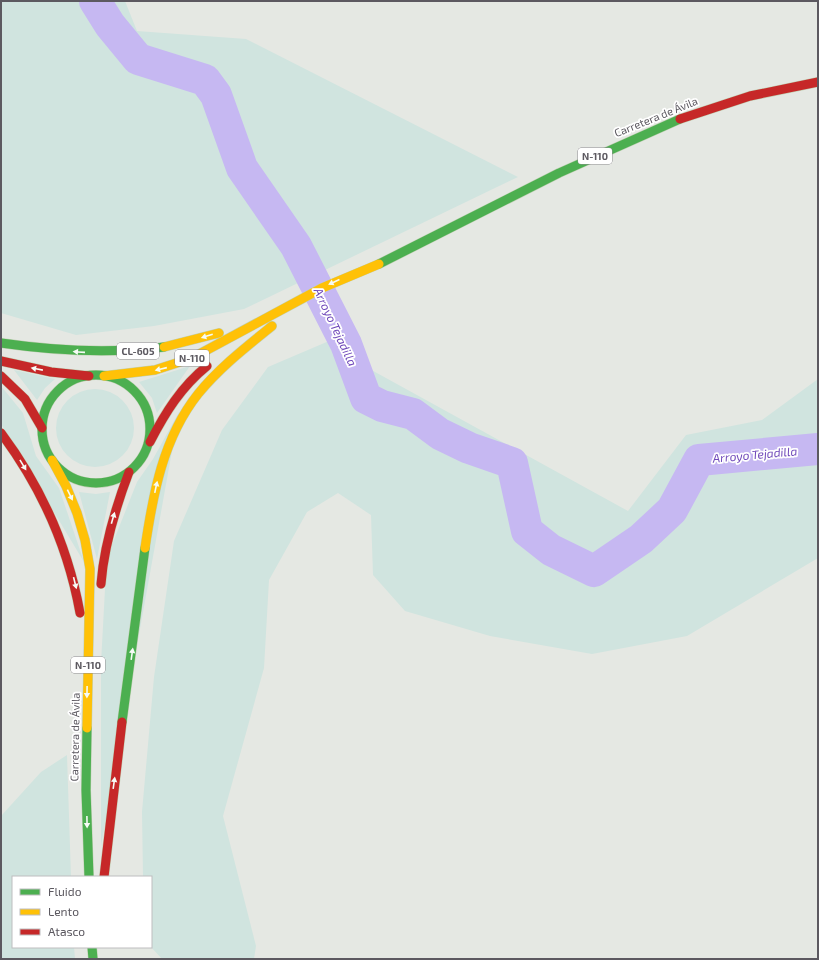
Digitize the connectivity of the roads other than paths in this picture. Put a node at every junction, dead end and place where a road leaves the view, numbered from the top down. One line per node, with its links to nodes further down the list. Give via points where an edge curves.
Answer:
1 (818, 82): 2 (main road, Carretera de Ávila / N-110, via 750,96 679,119 559,174)
2 (383, 262): 3 (main road, N-110); 4 (main road, N-110, one-way to 4)
3 (338, 291)
4 (271, 315): 5 (main road, CL-605, one-way to 5, via 192,341 143,350 88,353); 9 (main road, N-110, one-way to 9, via 205,351 171,366 145,372)
5 (1, 343)
6 (1, 361): 8 (main road, one-way to 6, via 51,372)
7 (1, 376): 10 (main road, via 12,383 26,399)
8 (89, 376): 9 (main road, N-110); 10 (main road, N-110, via 71,381 55,393 46,410)
9 (104, 376): 12 (main road, N-110, via 122,382 140,397 149,420)
10 (42, 428): 13 (main road, N-110, via 44,445)
11 (1, 433): 17 (main road, one-way to 17, via 50,512 63,545 76,588)
12 (147, 448): 14 (main road, N-110); 22 (main road, N-110, one-way to 12, via 112,795 144,556 160,468 178,425 204,386 229,361 276,325 211,363 189,381 168,408)
13 (52, 460): 14 (main road, N-110, via 68,475 88,482 110,481); 17 (main road, Carretera de Ávila / N-110, one-way to 17, via 75,505 87,546 91,580)
14 (129, 472): 15 (main road, N-110, one-way to 14, via 104,550)
15 (100, 597)
16 (98, 654): 18 (main road, Carretera de Ávila / N-110)
17 (88, 674): 20 (main road, Carretera de Ávila / N-110, one-way to 20, via 86,790)
18 (96, 784)
19 (96, 806): 21 (main road)
20 (89, 876)
21 (98, 876)
22 (104, 876)
23 (92, 948): 25 (main road)
24 (101, 948): 26 (main road)
25 (93, 959)
26 (101, 959)

